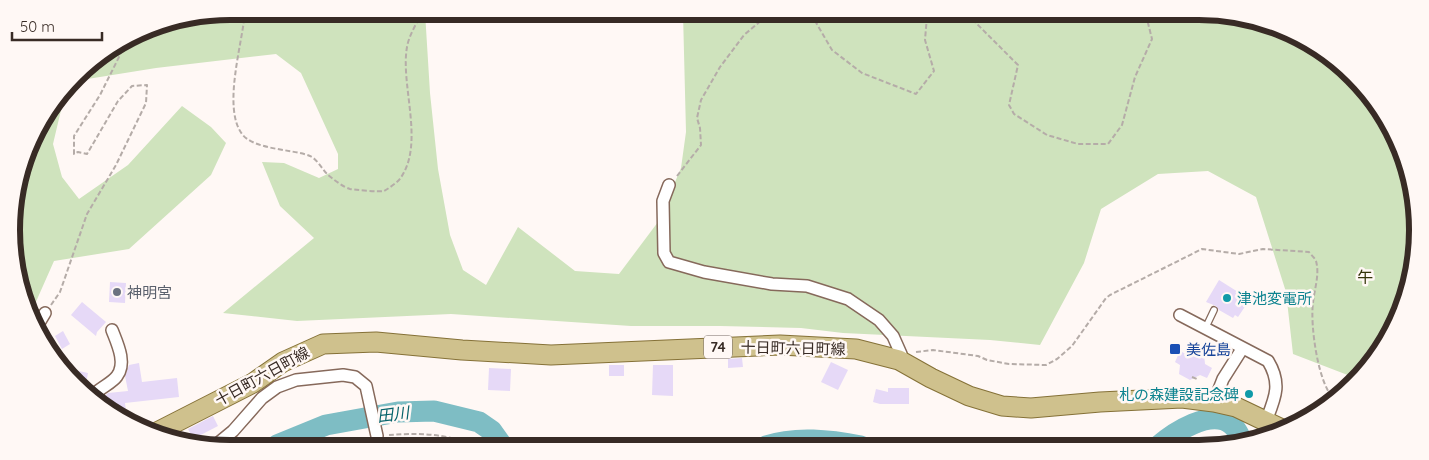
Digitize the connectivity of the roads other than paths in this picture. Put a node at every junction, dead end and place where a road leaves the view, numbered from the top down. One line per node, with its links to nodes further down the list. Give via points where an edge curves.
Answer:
1 (669, 185): 9 (street, via 663,201 664,253 669,262 772,284 807,286 848,298 879,320 893,336)
2 (1214, 310): 6 (lane)
3 (45, 313): 5 (street)
4 (1180, 315): 6 (street)
5 (41, 320)
6 (1204, 329): 8 (street)
7 (112, 330): 10 (street, via 122,363 118,376)
8 (1242, 349): 11 (street, via 1223,379); 12 (street, via 1268,361 1275,373 1275,398)
9 (900, 357): 11 (main road, 十日町六日町線 / 74, via 969,396 1002,406 1031,408 1182,398); 14 (main road, 十日町六日町線 / 74, via 856,349 780,345 551,355 376,342 323,344 283,362 253,383)
10 (98, 393)
11 (1214, 402): 12 (main road, 十日町六日町線 / 74, via 1236,407)
12 (1266, 421): 13 (main road, 十日町六日町線 / 74)
13 (1275, 426)
14 (163, 429)
15 (377, 436): 16 (street, via 366,386 355,377 343,375 296,380 277,387)
16 (221, 440)

